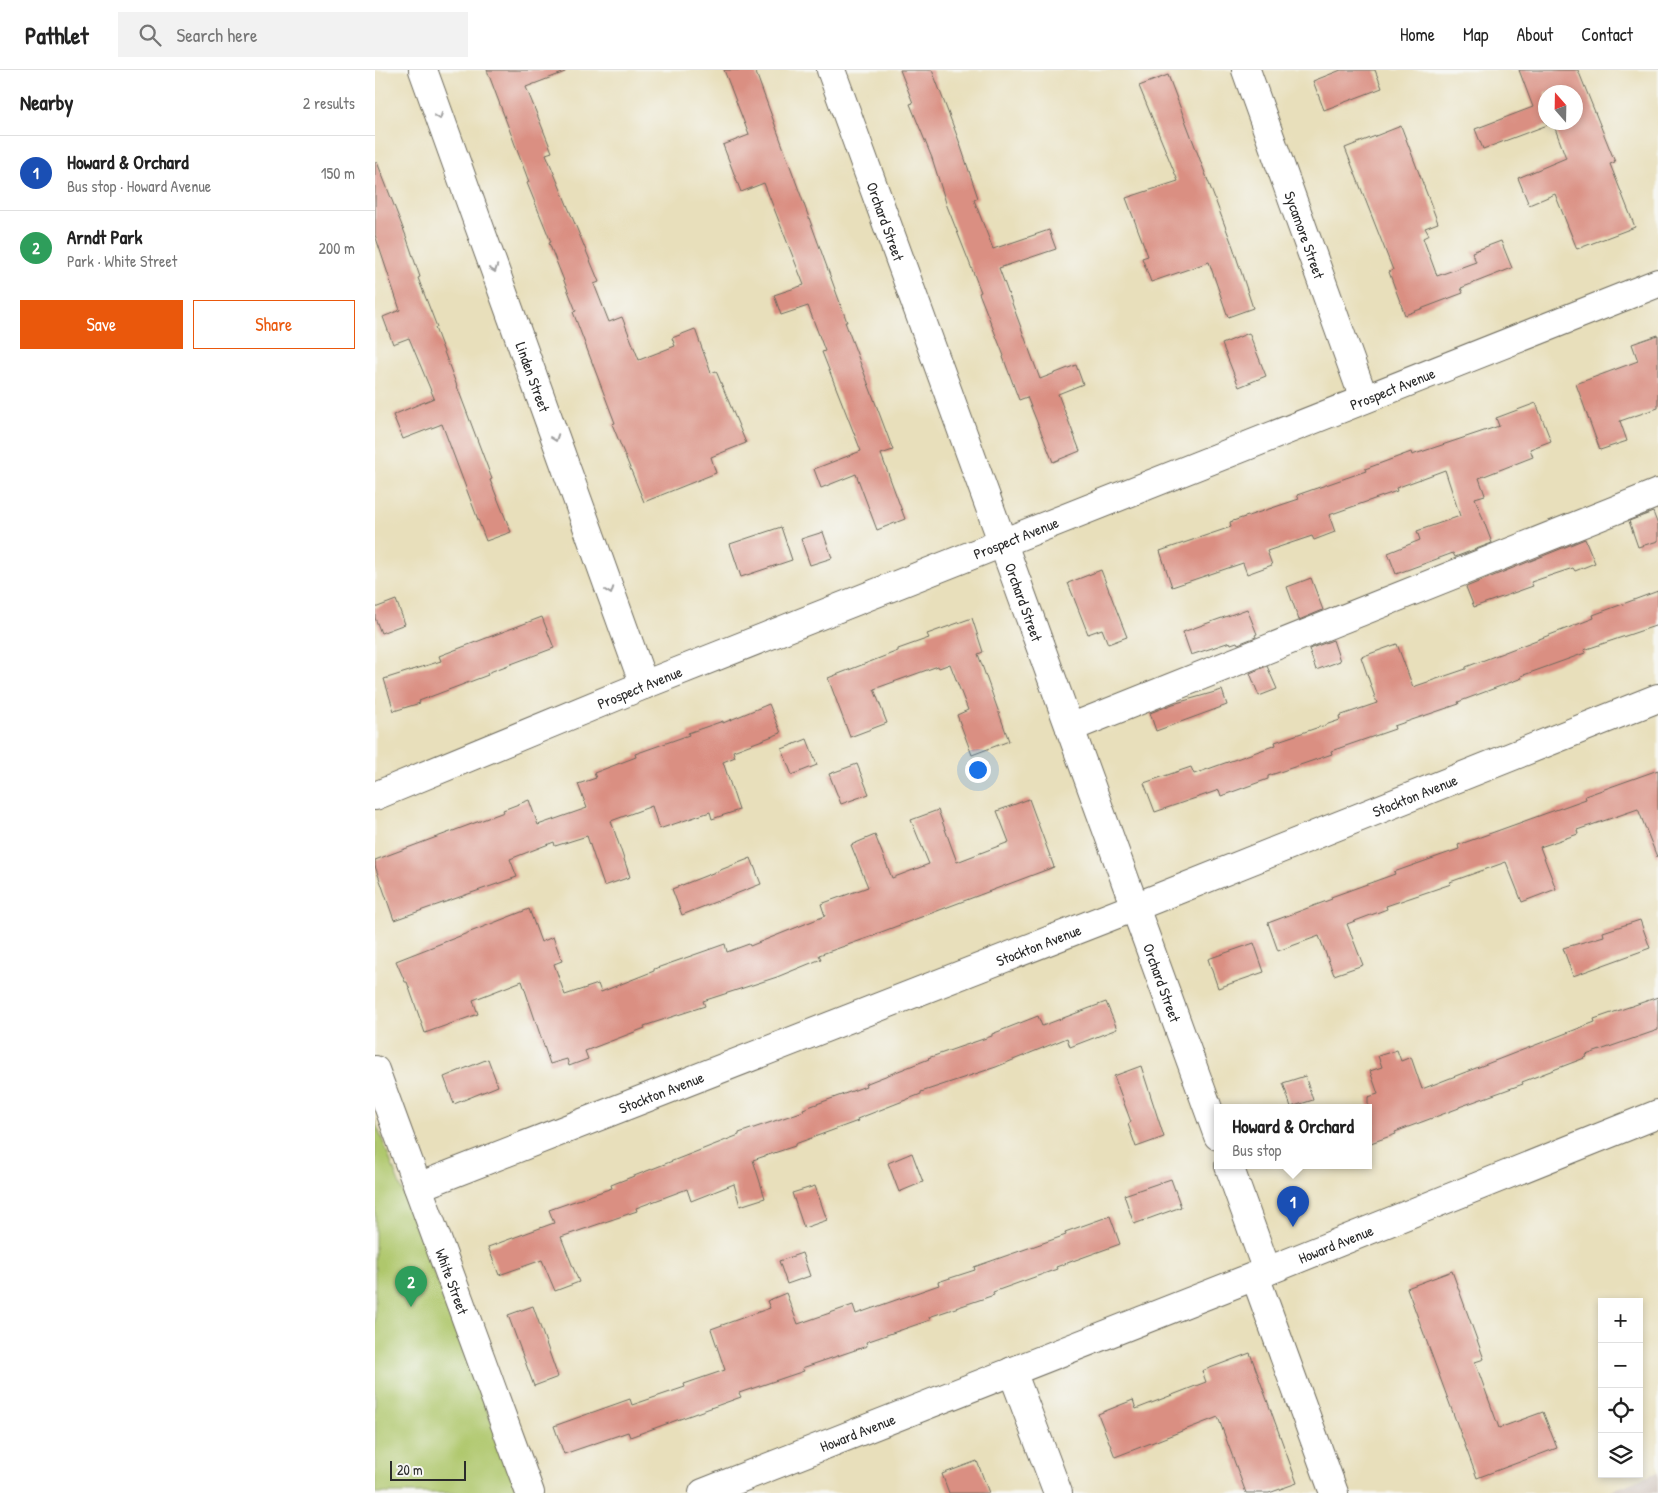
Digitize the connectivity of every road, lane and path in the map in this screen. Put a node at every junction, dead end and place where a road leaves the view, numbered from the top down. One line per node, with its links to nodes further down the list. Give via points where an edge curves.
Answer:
1 (423, 70): 8 (street, Linden Street, one-way to 8)
2 (831, 70): 7 (street, Orchard Street)
3 (1245, 70): 5 (street, Sycamore Street)
4 (1658, 282): 5 (street, Prospect Avenue)
5 (1364, 399): 7 (street, Prospect Avenue)
6 (1658, 493): 10 (street)
7 (1003, 542): 8 (street, Prospect Avenue); 10 (street, Orchard Street)
8 (644, 685): 11 (street, Prospect Avenue)
9 (1658, 698): 12 (street, Stockton Avenue)
10 (1070, 728): 12 (street, Orchard Street)
11 (375, 796)
12 (1135, 907): 15 (street, Orchard Street); 17 (street, Stockton Avenue)
13 (375, 1070): 17 (street, White Street)
14 (1658, 1114): 18 (street, Howard Avenue)
15 (1214, 1125)
16 (1230, 1169): 18 (street)
17 (418, 1187): 20 (street, White Street)
18 (1261, 1273): 19 (street, Howard Avenue); 23 (street)
19 (1012, 1372): 21 (street, Howard Avenue); 22 (street)
20 (529, 1493)
21 (703, 1493)
22 (1059, 1493)
23 (1334, 1493)

